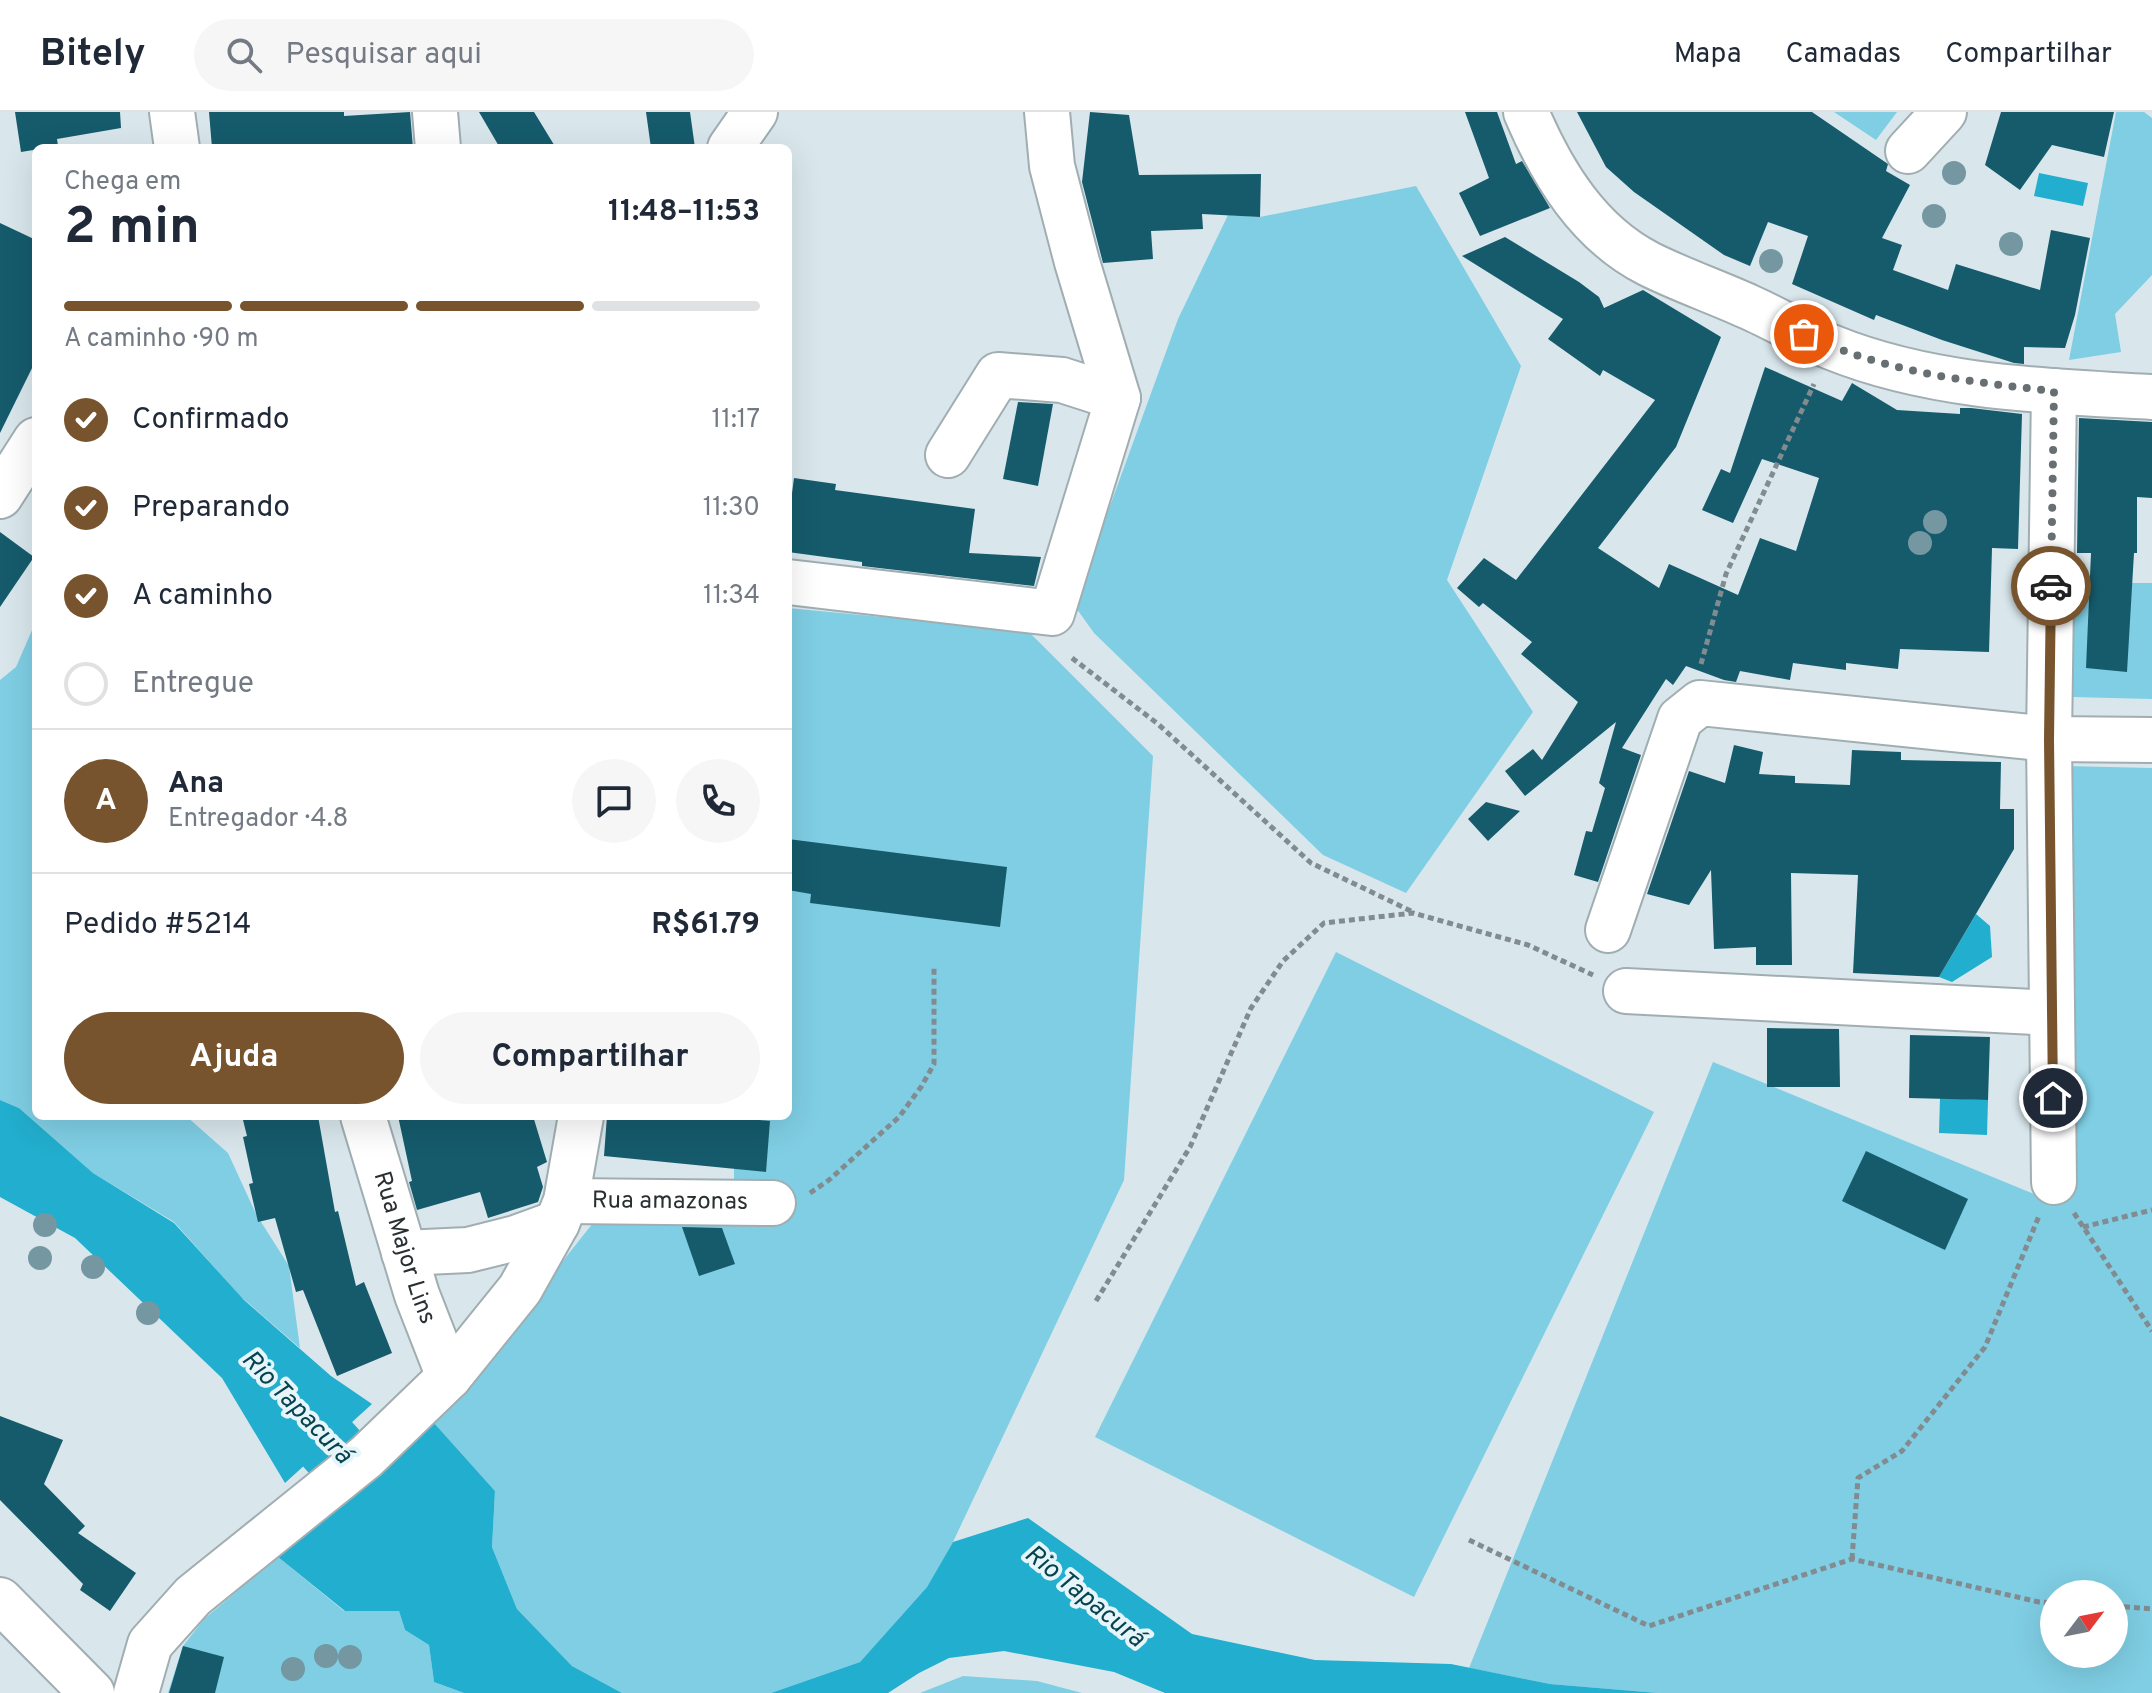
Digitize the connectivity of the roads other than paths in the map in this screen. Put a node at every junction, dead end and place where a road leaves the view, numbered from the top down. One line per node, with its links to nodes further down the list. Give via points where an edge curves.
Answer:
1 (172, 112): 8 (street)
2 (435, 112): 9 (street)
3 (715, 112): 10 (street)
4 (755, 112): 11 (street)
5 (1047, 112): 15 (street, via 1052,166)
6 (1526, 112): 13 (street, via 1570,196 1606,235 1647,263 1831,347 1917,373)
7 (1944, 112): 12 (street)
8 (176, 144)
9 (438, 144)
10 (726, 144)
11 (730, 144)
12 (1908, 151)
13 (2054, 391): 14 (street); 20 (street)
14 (2152, 397)
15 (1118, 398): 17 (street, via 1062,380 998,375); 19 (street, via 1052,613)
16 (32, 446): 18 (street)
17 (948, 455)
18 (0, 496)
19 (792, 582)
20 (2049, 739): 21 (street); 22 (street, via 1700,703 1680,719); 24 (street)
21 (2152, 740)
22 (1608, 930)
23 (1626, 991): 24 (street)
24 (2052, 1013): 27 (street)
25 (364, 1120): 30 (street, Rua Major Lins)
26 (580, 1120): 29 (street)
27 (2054, 1182)
28 (773, 1203): 29 (street, Rua amazonas)
29 (561, 1212): 30 (street, via 516,1238 468,1250); 31 (street, via 520,1289)
30 (404, 1253): 31 (street, Rua Major Lins)
31 (444, 1382): 34 (street, via 366,1457 193,1596 150,1644)
32 (0, 1600): 33 (street)
33 (92, 1693)
34 (136, 1693)

